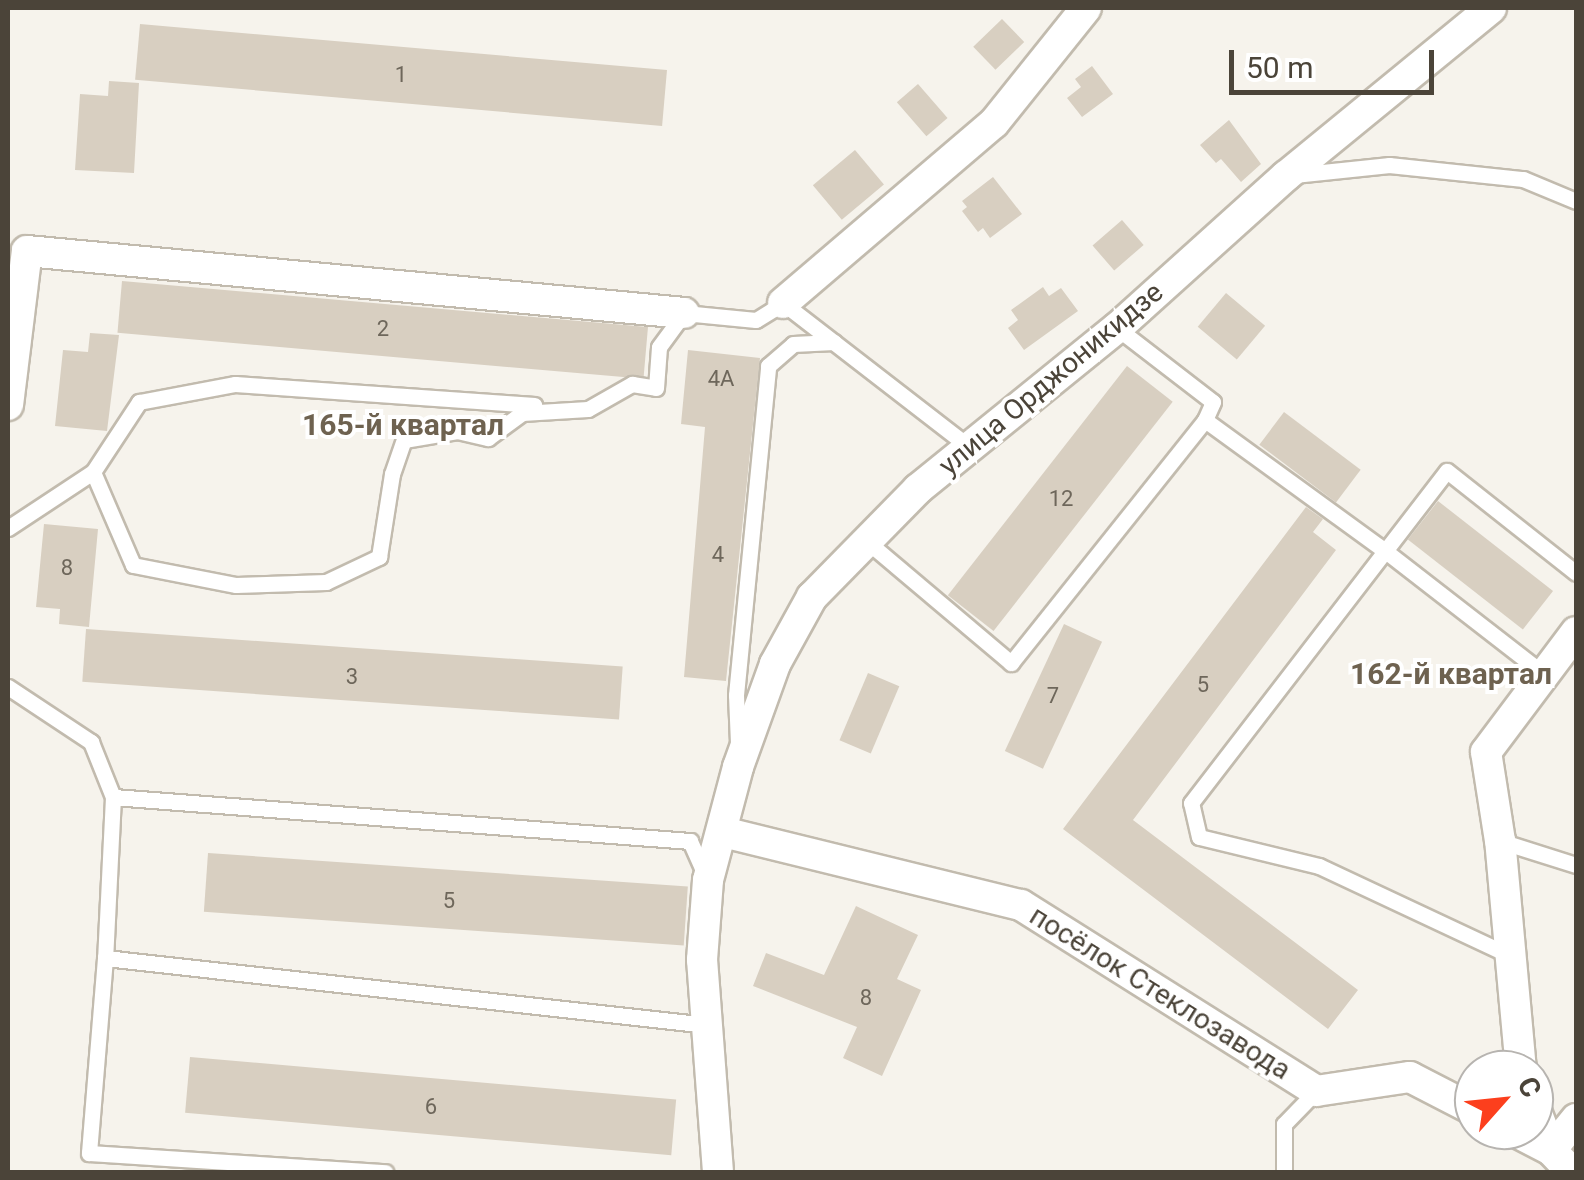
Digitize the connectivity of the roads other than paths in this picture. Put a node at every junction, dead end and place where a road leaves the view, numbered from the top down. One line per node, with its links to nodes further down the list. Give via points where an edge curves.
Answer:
1 (1086, 8): 5 (street, via 994,123)
2 (1491, 8): 3 (street, улица Орджоникидзе)
3 (1286, 176): 4 (lane, via 1389,165 1523,179); 7 (street, улица Орджоникидзе)
4 (1576, 201)
5 (783, 303): 6 (lane, via 756,320); 8 (lane)
6 (684, 313): 9 (street, via 28,251); 10 (lane, via 659,347 656,388 632,384)
7 (1117, 328): 11 (lane, via 1213,402); 12 (street, улица Орджоникидзе)
8 (834, 342): 12 (lane); 21 (lane, via 793,344 768,366 736,694)
9 (8, 405)
10 (588, 409): 13 (lane, via 236,384 138,402); 13 (lane, via 522,412 488,438 457,431 404,440 379,557 326,582 236,585 134,565)
11 (1206, 420): 15 (lane, via 1011,663); 16 (lane)
12 (968, 447): 15 (street, улица Орджоникидзе)
13 (93, 472): 14 (lane)
14 (8, 528)
15 (869, 543): 21 (street, улица Орджоникидзе, via 812,597 774,664)
16 (1384, 550): 17 (lane, via 1448,471); 19 (lane); 27 (lane, via 1191,804 1199,836 1319,866)
17 (1576, 573)
18 (1576, 632): 19 (street)
19 (1544, 674): 24 (street, via 1486,752)
20 (8, 687): 22 (lane, via 91,742)
21 (738, 767): 23 (street, улица Орджоникидзе)
22 (112, 797): 26 (lane, via 690,841); 28 (lane)
23 (723, 832): 26 (street, улица Орджоникидзе); 31 (street, посёлок Стеклозавода, via 1021,905)
24 (1500, 841): 25 (lane); 27 (street)
25 (1576, 865)
26 (708, 880): 29 (street, улица Орджоникидзе, via 702,960)
27 (1511, 956): 30 (street)
28 (106, 958): 29 (lane); 36 (lane, via 89,1153)
29 (707, 1025): 37 (street, улица Орджоникидзе)
30 (1519, 1050)
31 (1316, 1091): 32 (street, посёлок Стеклозавода, via 1410,1077); 38 (lane, via 1284,1124)
32 (1454, 1100)
33 (1576, 1119): 34 (street)
34 (1554, 1146)
35 (1551, 1150): 39 (street)
36 (385, 1172)
37 (718, 1172)
38 (1284, 1172)
39 (1572, 1172)

